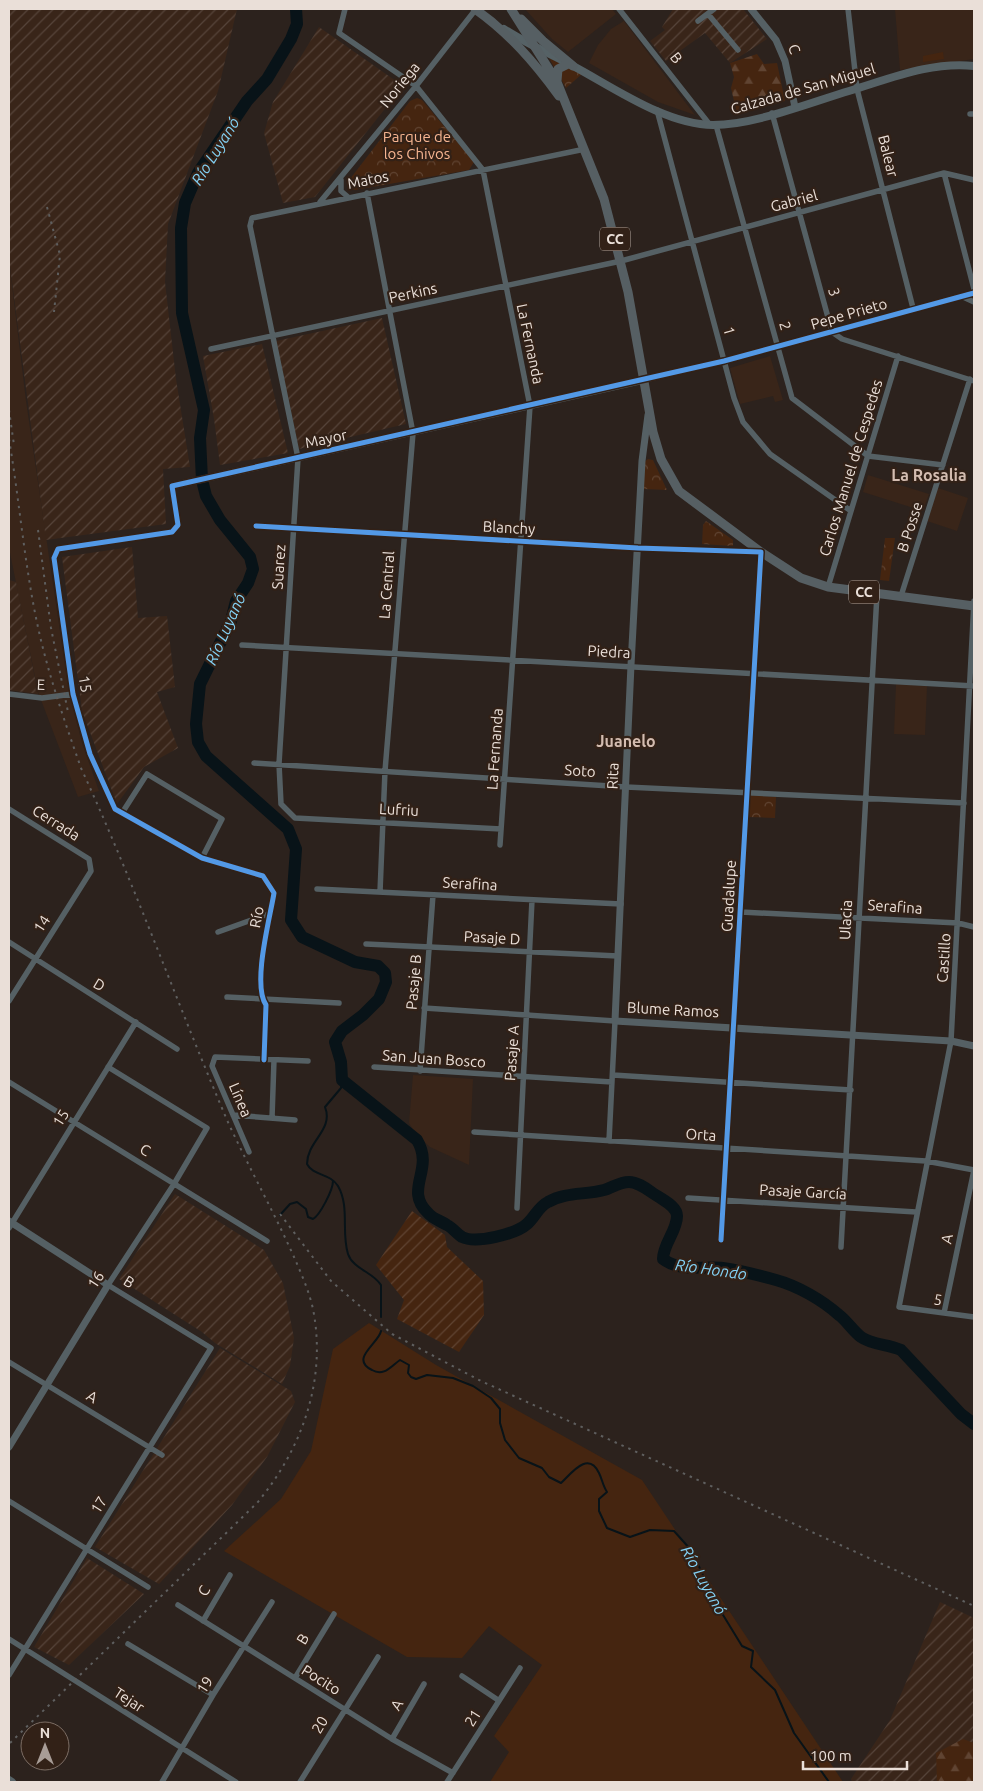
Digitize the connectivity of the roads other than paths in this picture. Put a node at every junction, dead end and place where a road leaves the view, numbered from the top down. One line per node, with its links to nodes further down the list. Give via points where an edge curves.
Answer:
1 (345, 9): 16 (street, La Fernanda, via 339,33)
2 (475, 9): 10 (main road, CC); 16 (street, Noriega)
3 (511, 9): 11 (main road, CC); 13 (main road)
4 (619, 9): 22 (street, B)
5 (714, 9): 8 (street)
6 (751, 9): 19 (street, C, via 776,40 785,61)
7 (848, 9): 17 (street, Balear)
8 (708, 14): 9 (street); 12 (street)
9 (698, 21)
10 (496, 24): 11 (main road, Calzada de San Miguel); 18 (main road, CC, via 535,63)
11 (535, 47): 13 (main road, Calzada de San Miguel); 15 (main road, CC)
12 (738, 50)
13 (570, 65): 15 (main road, via 558,69); 20 (main road, Calzada de San Miguel)
14 (974, 66): 17 (main road, Calzada de San Miguel, via 922,70)
15 (557, 82): 18 (main road, CC)
16 (416, 86): 24 (street, La Fernanda); 26 (street, Noriega)
17 (857, 89): 19 (main road, Calzada de San Miguel); 28 (street, Balear)
18 (565, 104): 23 (main road, CC)
19 (795, 107): 21 (main road, Calzada de San Miguel)
20 (657, 110): 22 (main road, Calzada de San Miguel); 35 (street, 1)
21 (772, 113): 22 (main road, Calzada de San Miguel); 32 (street, 3)
22 (713, 125): 34 (street, 2)
23 (585, 149): 24 (street, Matos); 36 (main road, CC, via 604,199)
24 (483, 170): 29 (street, Matos); 37 (street, La Fernanda)
25 (944, 173): 27 (street, Gabriel); 28 (street, Gabriel); 38 (street)
26 (343, 176): 30 (street, via 341,191); 31 (street, Noriega)
27 (974, 180)
28 (883, 190): 32 (street, Gabriel); 41 (street, Balear)
29 (367, 193): 30 (street, Matos); 42 (street, La Central)
30 (349, 197): 31 (street, Matos)
31 (320, 203): 33 (street, Matos, via 252,218)
32 (800, 212): 34 (street, Gabriel); 43 (street, 3)
33 (250, 226): 44 (street, Suarez)
34 (744, 227): 35 (street, Gabriel); 45 (street, 2)
35 (693, 241): 36 (street, Gabriel); 48 (street, 1)
36 (621, 260): 37 (street, Perkins); 49 (main road, CC)
37 (505, 286): 42 (street, Perkins); 51 (street, La Fernanda)
38 (974, 291): 39 (street, Pepe Prieto)
39 (961, 296): 40 (street); 41 (street, Pepe Prieto)
40 (974, 302)
41 (914, 308): 43 (street, Pepe Prieto)
42 (389, 311): 44 (street, Perkins); 53 (street, La Central)
43 (832, 332): 45 (street, Pepe Prieto); 47 (street, via 842,339)
44 (273, 336): 46 (street, Perkins); 55 (street, Suarez)
45 (778, 347): 48 (street, Pepe Prieto); 54 (street, 2, via 792,398)
46 (211, 349)
47 (898, 356): 50 (street); 54 (street, Carlos Manuel de Cespedes)
48 (724, 361): 49 (street, Pepe Prieto); 58 (street, 1, via 743,422 755,438 770,454)
49 (644, 380): 51 (street, Mayor); 52 (main road, CC)
50 (972, 380): 56 (street, B Posse)
51 (530, 406): 53 (street, Mayor); 62 (street, La Fernanda)
52 (648, 412): 63 (street, Rita); 65 (main road, CC, via 661,459 679,491)
53 (413, 433): 55 (street, Mayor); 61 (street, La Central)
54 (868, 456): 56 (street); 58 (street, Carlos Manuel de Cespedes)
55 (298, 458): 57 (street, Mayor); 60 (street, Suarez)
56 (943, 465): 68 (street, B Posse)
57 (172, 486): 64 (street, Mayor, via 178,525 172,532)
58 (851, 511): 66 (street, Carlos Manuel de Cespedes)
59 (256, 526): 60 (street, Blanchy)
60 (294, 527): 61 (street, Blanchy); 71 (street, Suarez)
61 (404, 535): 62 (street, Blanchy); 72 (street, La Central)
62 (521, 541): 63 (street, Blanchy); 73 (street, La Fernanda)
63 (638, 548): 65 (street, Blanchy); 74 (street, Rita)
64 (58, 549): 79 (street, 15, via 54,558)
65 (761, 552): 66 (main road, CC, via 801,578); 75 (street, Guadalupe)
66 (828, 587): 67 (main road, CC)
67 (877, 594): 68 (main road, CC); 76 (street, Ulacia)
68 (901, 596): 69 (main road, CC)
69 (974, 605): 77 (street, Castillo)
70 (242, 645): 71 (street, Piedra)
71 (285, 647): 72 (street, Piedra); 81 (street, Suarez)
72 (394, 653): 73 (street, Piedra); 82 (street, La Central)
73 (514, 659): 74 (street, Piedra); 83 (street, La Fernanda)
74 (631, 666): 75 (street, Piedra); 84 (street, Rita)
75 (753, 674): 76 (street, Piedra); 85 (street, Guadalupe)
76 (872, 682): 77 (street, Piedra); 86 (street, Ulacia)
77 (972, 686): 87 (street, Castillo)
78 (9, 694): 79 (street, E, via 42,698)
79 (73, 694): 89 (street, 15, via 90,754 115,809)
80 (254, 762): 81 (street, Soto)
81 (279, 764): 82 (street, Soto); 90 (street, Suarez, via 281,804)
82 (385, 771): 83 (street, Soto); 91 (street, La Central)
83 (506, 779): 84 (street, Soto); 92 (street, La Fernanda)
84 (626, 787): 85 (street, Soto); 100 (street, Rita)
85 (747, 793): 86 (street, Soto); 101 (street, Guadalupe)
86 (865, 798): 87 (street, Soto); 103 (street, Ulacia)
87 (964, 803): 104 (street, Castillo)
88 (9, 809): 95 (street, Cerrada)
89 (122, 813): 94 (street, Río); 94 (street, via 146,774 222,819)
90 (295, 818): 91 (street, Lufriu)
91 (383, 822): 92 (street, Lufriu); 97 (street, La Central)
92 (501, 829): 93 (street, La Fernanda)
93 (500, 845)
94 (202, 858): 102 (street, Río, via 264,876 274,893)
95 (89, 859): 112 (street, 14, via 90,871)
96 (317, 889): 97 (street, Serafina)
97 (380, 892): 98 (street, Serafina)
98 (433, 895): 99 (street, Serafina); 109 (street, Pasaje B)
99 (532, 900): 100 (street, Serafina); 110 (street, Pasaje A)
100 (621, 904): 111 (street, Rita)
101 (741, 912): 103 (street, Serafina); 121 (street, Guadalupe)
102 (271, 913): 106 (street); 114 (street, Río, via 262,961)
103 (859, 917): 104 (street, Serafina); 122 (street, Ulacia)
104 (958, 923): 105 (street, Serafina); 123 (street, Castillo)
105 (974, 926)
106 (218, 932)
107 (9, 942): 112 (street, D)
108 (366, 944): 109 (street, Pasaje D)
109 (430, 947): 110 (street, Pasaje D); 117 (street, Pasaje B)
110 (530, 952): 111 (street, Pasaje D); 118 (street, Pasaje A)
111 (618, 956): 119 (street, Rita)
112 (35, 958): 115 (street, 14); 120 (street, D)
113 (227, 997): 114 (street)
114 (262, 998): 116 (street); 126 (street, Río, via 266,1005)
115 (9, 1001)
116 (339, 1003)
117 (424, 1008): 118 (street, Blume Ramos); 131 (street, Pasaje B)
118 (526, 1015): 119 (street, Blume Ramos); 132 (street, Pasaje A)
119 (615, 1021): 121 (street, Blume Ramos); 133 (street, Rita)
120 (136, 1022): 125 (street, D); 129 (street, 15)
121 (734, 1028): 122 (street, Blume Ramos); 135 (street, Guadalupe)
122 (854, 1035): 123 (street, Blume Ramos); 136 (street, Ulacia)
123 (951, 1042): 124 (street, Blume Ramos); 147 (street, Castillo)
124 (974, 1046)
125 (177, 1048)
126 (264, 1060): 127 (street); 137 (street, Línea, via 215,1056 212,1066)
127 (274, 1060): 128 (street); 138 (street)
128 (308, 1061)
129 (108, 1067): 140 (street, 15); 149 (street, 16, via 207,1128)
130 (374, 1067): 131 (street, San Juan Bosco)
131 (420, 1071): 132 (street, San Juan Bosco)
132 (522, 1078): 133 (street, San Juan Bosco); 142 (street, Pasaje A)
133 (613, 1079): 135 (street, San Juan Bosco); 143 (street, Rita)
134 (9, 1082): 140 (street, C)
135 (731, 1083): 136 (street, San Juan Bosco); 144 (street, Guadalupe)
136 (851, 1090): 146 (street, Ulacia)
137 (233, 1115): 138 (street); 145 (street, Línea)
138 (272, 1118): 139 (street)
139 (295, 1120)
140 (73, 1123): 149 (street, C); 155 (street, 15)
141 (474, 1132): 142 (street, Orta)
142 (520, 1136): 143 (street, Orta); 153 (street, Pasaje A)
143 (609, 1141): 144 (street, Orta)
144 (727, 1149): 146 (street, Orta); 151 (street, Guadalupe)
145 (249, 1152)
146 (848, 1157): 147 (street, Orta); 152 (street, Ulacia)
147 (926, 1161): 148 (street, Orta); 154 (street, Castillo)
148 (974, 1170): 161 (street, A)
149 (174, 1184): 157 (street, C); 159 (street, 16)
150 (688, 1198): 151 (street, Pasaje García)
151 (724, 1200): 152 (street, Pasaje García); 156 (street, Guadalupe)
152 (844, 1207): 154 (street, Pasaje García); 158 (street, Ulacia)
153 (517, 1208)
154 (916, 1212): 160 (street, Castillo)
155 (10, 1224): 159 (street, B)
156 (721, 1240)
157 (267, 1241)
158 (841, 1247)
159 (108, 1285): 163 (street, B); 165 (street, 16)
160 (898, 1307): 161 (street, 5)
161 (944, 1313): 162 (street, 5)
162 (974, 1317)
163 (211, 1348): 166 (street, 17)
164 (9, 1362): 165 (street, A)
165 (46, 1384): 166 (street, A); 167 (street, 16)
166 (150, 1446): 168 (street, A); 170 (street, 17)
167 (9, 1447)
168 (162, 1455)
169 (9, 1501): 170 (street)
170 (87, 1548): 172 (street); 180 (street, 17)
171 (230, 1575): 176 (street, C)
172 (148, 1587)
173 (272, 1602): 179 (street, 19)
174 (178, 1605): 176 (street, Pocito)
175 (334, 1614): 185 (street, B)
176 (203, 1621): 179 (street, Pocito)
177 (9, 1639): 180 (street, Tejar)
178 (128, 1644): 187 (street)
179 (244, 1648): 185 (street, Pocito); 187 (street, 19)
180 (25, 1649): 183 (street, 17); 191 (street, Tejar)
181 (378, 1657): 189 (street, 20)
182 (520, 1668): 188 (street, 21)
183 (9, 1675)
184 (462, 1676): 188 (street)
185 (295, 1678): 189 (street, Pocito)
186 (424, 1684): 190 (street, A)
187 (213, 1695): 191 (street, 19)
188 (498, 1700): 192 (street, 21)
189 (345, 1709): 190 (street, Pocito); 195 (street, 20)
190 (392, 1739): 192 (street, Pocito)
191 (182, 1749): 193 (street, 19); 194 (street, Tejar)
192 (453, 1774): 196 (street, 21)
193 (162, 1782)
194 (236, 1782)
195 (300, 1782)
196 (447, 1782)

